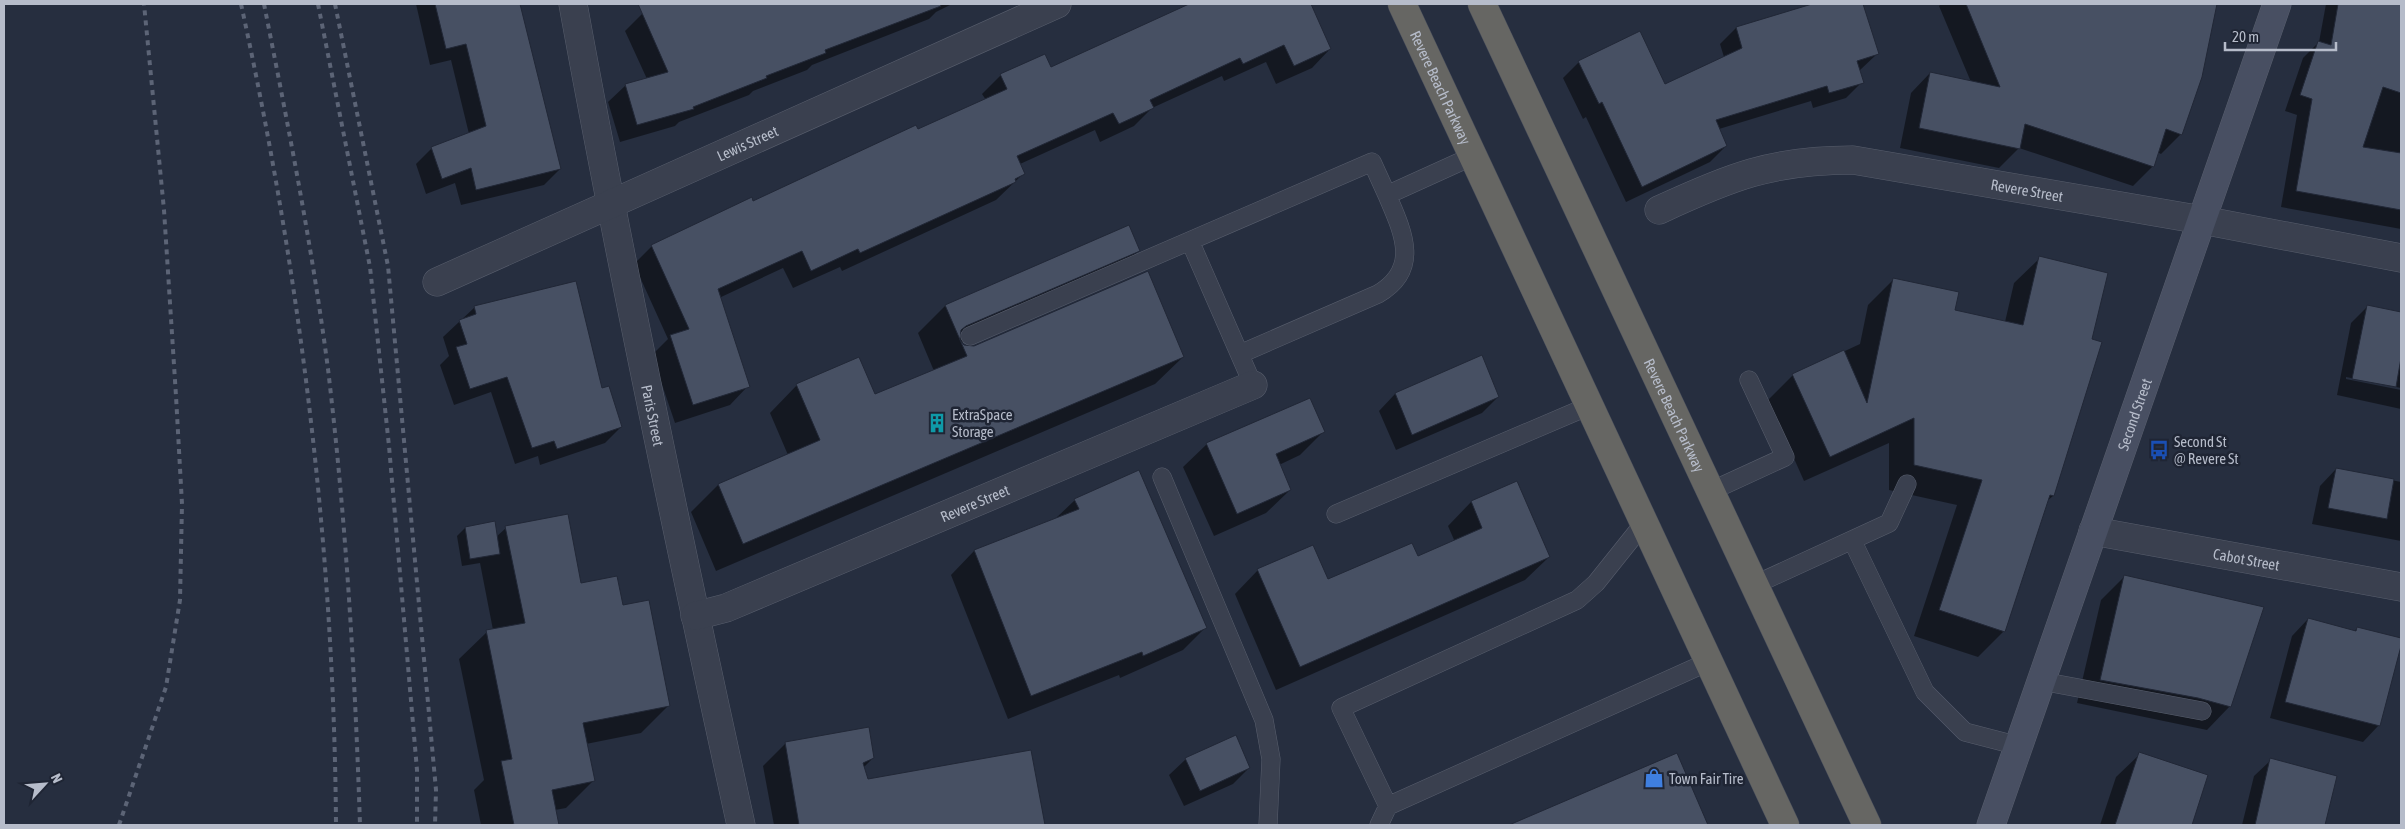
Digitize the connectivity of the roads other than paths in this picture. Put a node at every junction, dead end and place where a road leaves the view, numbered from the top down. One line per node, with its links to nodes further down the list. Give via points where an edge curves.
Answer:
1 (573, 4): 8 (street, Paris Street)
2 (1057, 4): 8 (street, Lewis Street)
3 (1402, 4): 6 (highway, Revere Beach Parkway)
4 (1482, 4): 21 (highway, Revere Beach Parkway)
5 (2277, 4): 10 (main road, Second Street)
6 (1473, 156): 7 (lane); 18 (highway, Revere Beach Parkway)
7 (1387, 195): 11 (lane, via 1372,162); 15 (lane, via 1401,225 1404,241 1403,270 1396,281 1378,294)
8 (610, 205): 13 (street, Lewis Street); 28 (street, Paris Street)
9 (1659, 210): 10 (street, Revere Street, via 1711,186 1764,168 1821,160 1853,160)
10 (2202, 220): 12 (street, Revere Street); 24 (main road, Second Street)
11 (1190, 241): 14 (lane); 15 (lane)
12 (2401, 258)
13 (437, 282)
14 (970, 336)
15 (1240, 354): 17 (lane)
16 (1749, 380): 21 (lane, via 1785,458)
17 (1253, 385): 28 (street, Revere Street, via 726,608)
18 (1589, 406): 22 (lane); 23 (highway, Revere Beach Parkway)
19 (1162, 477): 35 (lane, via 1264,720 1271,759)
20 (1907, 484): 25 (lane, via 1889,523)
21 (1711, 491): 26 (highway, Revere Beach Parkway)
22 (1336, 514)
23 (1644, 523): 29 (highway, Revere Beach Parkway); 33 (lane, via 1596,583 1577,600 1341,708)
24 (2093, 531): 27 (street, Cabot Street); 30 (main road, Second Street)
25 (1852, 540): 26 (lane); 32 (lane, via 1925,692 1965,732)
26 (1754, 585): 38 (highway, Revere Beach Parkway)
27 (2401, 587)
28 (695, 616): 34 (street, Paris Street)
29 (1708, 662): 33 (lane); 37 (highway, Revere Beach Parkway)
30 (2041, 681): 31 (lane); 32 (main road, Second Street)
31 (2202, 711)
32 (2019, 746): 39 (main road, Second Street)
33 (1388, 806): 36 (lane)
34 (742, 825)
35 (1268, 825)
36 (1379, 825)
37 (1785, 825)
38 (1867, 825)
39 (1991, 825)

